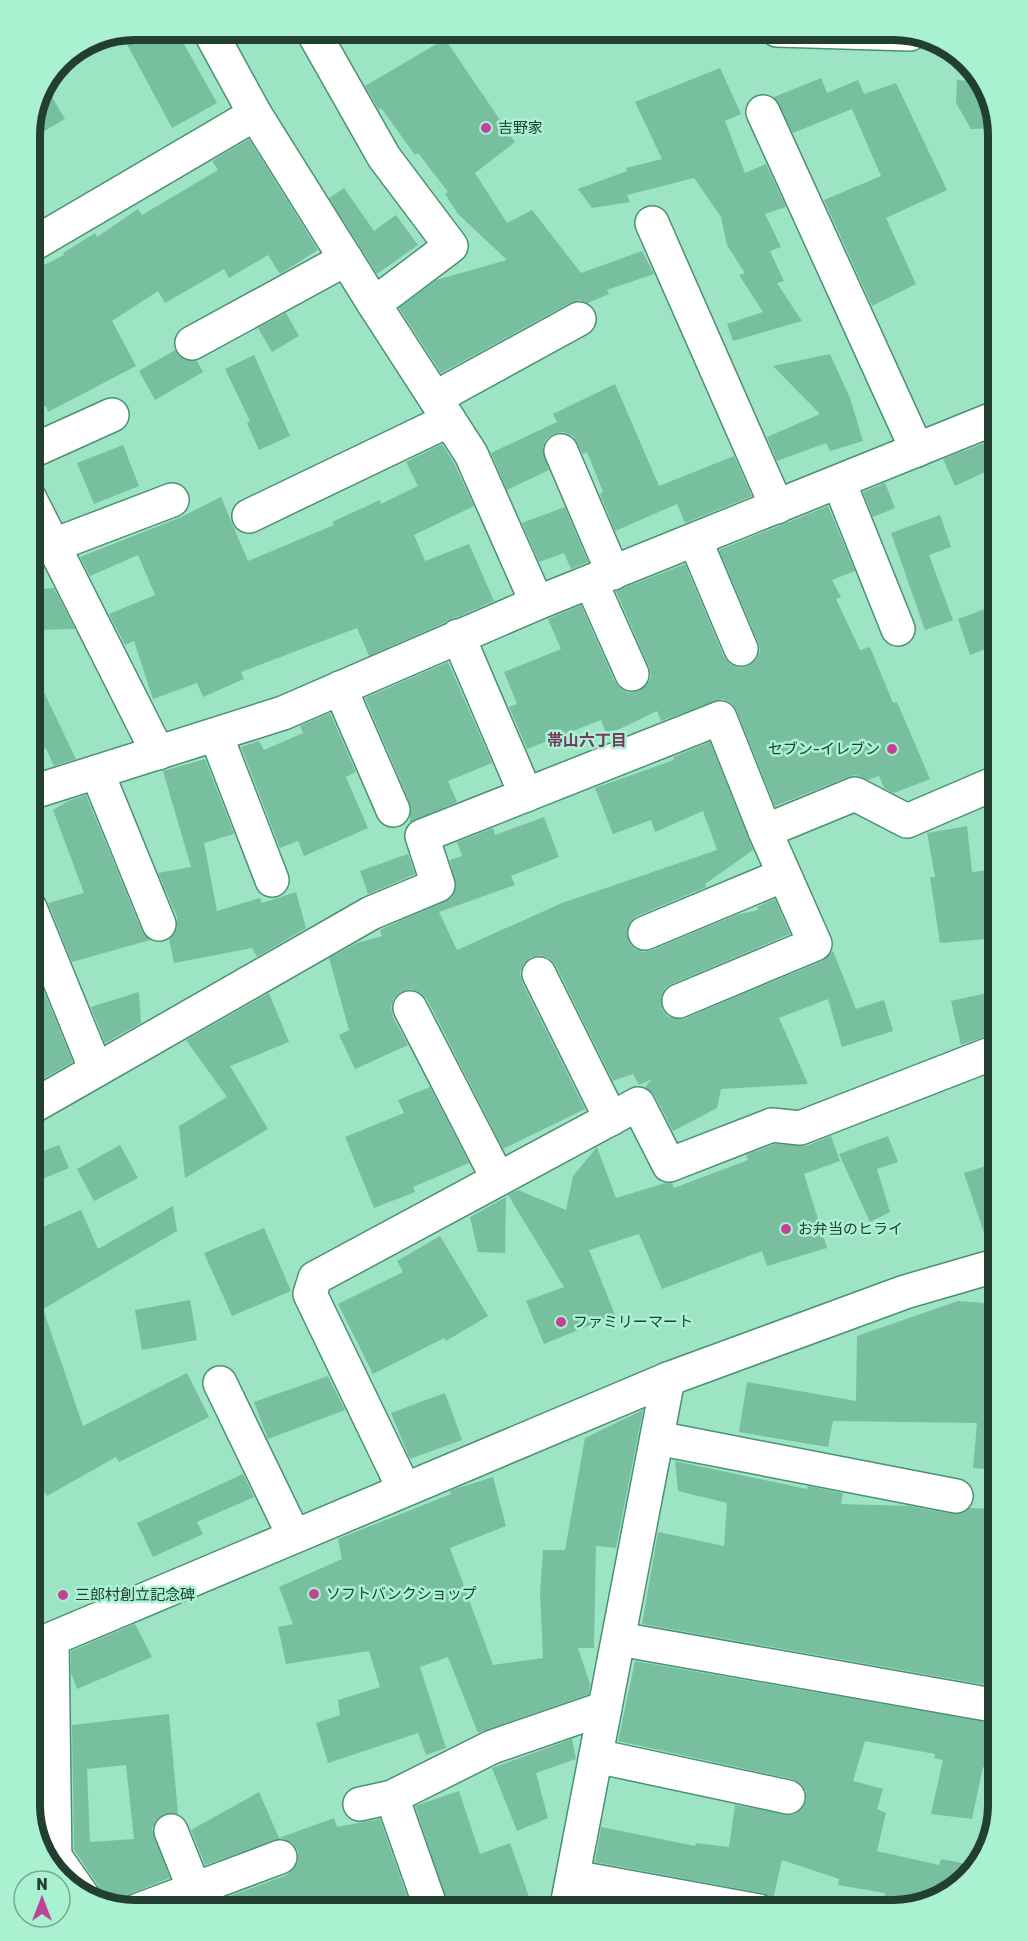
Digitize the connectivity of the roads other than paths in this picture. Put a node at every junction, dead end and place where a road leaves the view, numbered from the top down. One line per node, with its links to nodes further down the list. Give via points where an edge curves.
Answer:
1 (215, 40): 4 (street)
2 (318, 40): 8 (street, via 384,157 451,246)
3 (763, 112): 15 (street)
4 (255, 114): 6 (street); 7 (street)
5 (652, 223): 19 (street)
6 (41, 240)
7 (346, 259): 8 (street); 10 (street)
8 (374, 304): 11 (street)
9 (579, 319): 11 (street)
10 (192, 343)
11 (442, 409): 20 (street); 25 (street, via 471,454)
12 (112, 415): 14 (street)
13 (988, 421): 15 (street)
14 (41, 447)
15 (917, 450): 17 (street)
16 (561, 451): 24 (street)
17 (839, 482): 19 (street); 26 (street)
18 (172, 500): 23 (street)
19 (777, 507): 22 (street)
20 (249, 516)
21 (41, 520): 23 (street)
22 (694, 540): 24 (street); 28 (street)
23 (54, 545): 32 (street)
24 (602, 577): 25 (street); 29 (street)
25 (537, 603): 27 (street)
26 (898, 629)
27 (458, 636): 30 (street); 36 (street)
28 (741, 649)
29 (632, 674)
30 (340, 688): 31 (street); 37 (street)
31 (216, 735): 32 (street); 40 (street)
32 (158, 753): 33 (street)
33 (97, 772): 35 (street); 41 (street)
34 (988, 786): 38 (street, via 907,820 855,795)
35 (41, 790)
36 (526, 795): 38 (street, via 720,718); 48 (street, via 422,836 438,885 371,913)
37 (393, 810)
38 (765, 831): 39 (street)
39 (784, 875): 42 (street); 45 (street, via 815,944)
40 (272, 880)
41 (159, 924)
42 (645, 933)
43 (41, 935): 48 (street)
44 (539, 974): 50 (street)
45 (679, 1001)
46 (410, 1008): 51 (street)
47 (988, 1055): 50 (street, via 800,1128 772,1125 669,1166 638,1104)
48 (96, 1070): 49 (street)
49 (41, 1102)
50 (611, 1119): 51 (street)
51 (498, 1179): 56 (street, via 315,1278 310,1294)
52 (988, 1268): 53 (street, via 905,1292)
53 (668, 1379): 55 (street); 56 (street)
54 (220, 1383): 58 (street)
55 (657, 1438): 57 (street); 59 (street)
56 (404, 1489): 58 (street)
57 (956, 1496)
58 (294, 1536): 60 (street)
59 (619, 1639): 61 (street); 62 (street)
60 (41, 1644): 68 (street)
61 (988, 1704)
62 (605, 1708): 63 (street); 64 (street, via 492,1747)
63 (596, 1756): 65 (street); 70 (street)
64 (392, 1797): 66 (street); 72 (street)
65 (788, 1797)
66 (360, 1804)
67 (171, 1831): 71 (street)
68 (56, 1857)
69 (280, 1857): 71 (street)
70 (573, 1877): 73 (street); 74 (street)
71 (198, 1900)
72 (428, 1900)
73 (568, 1900)
74 (699, 1900)

